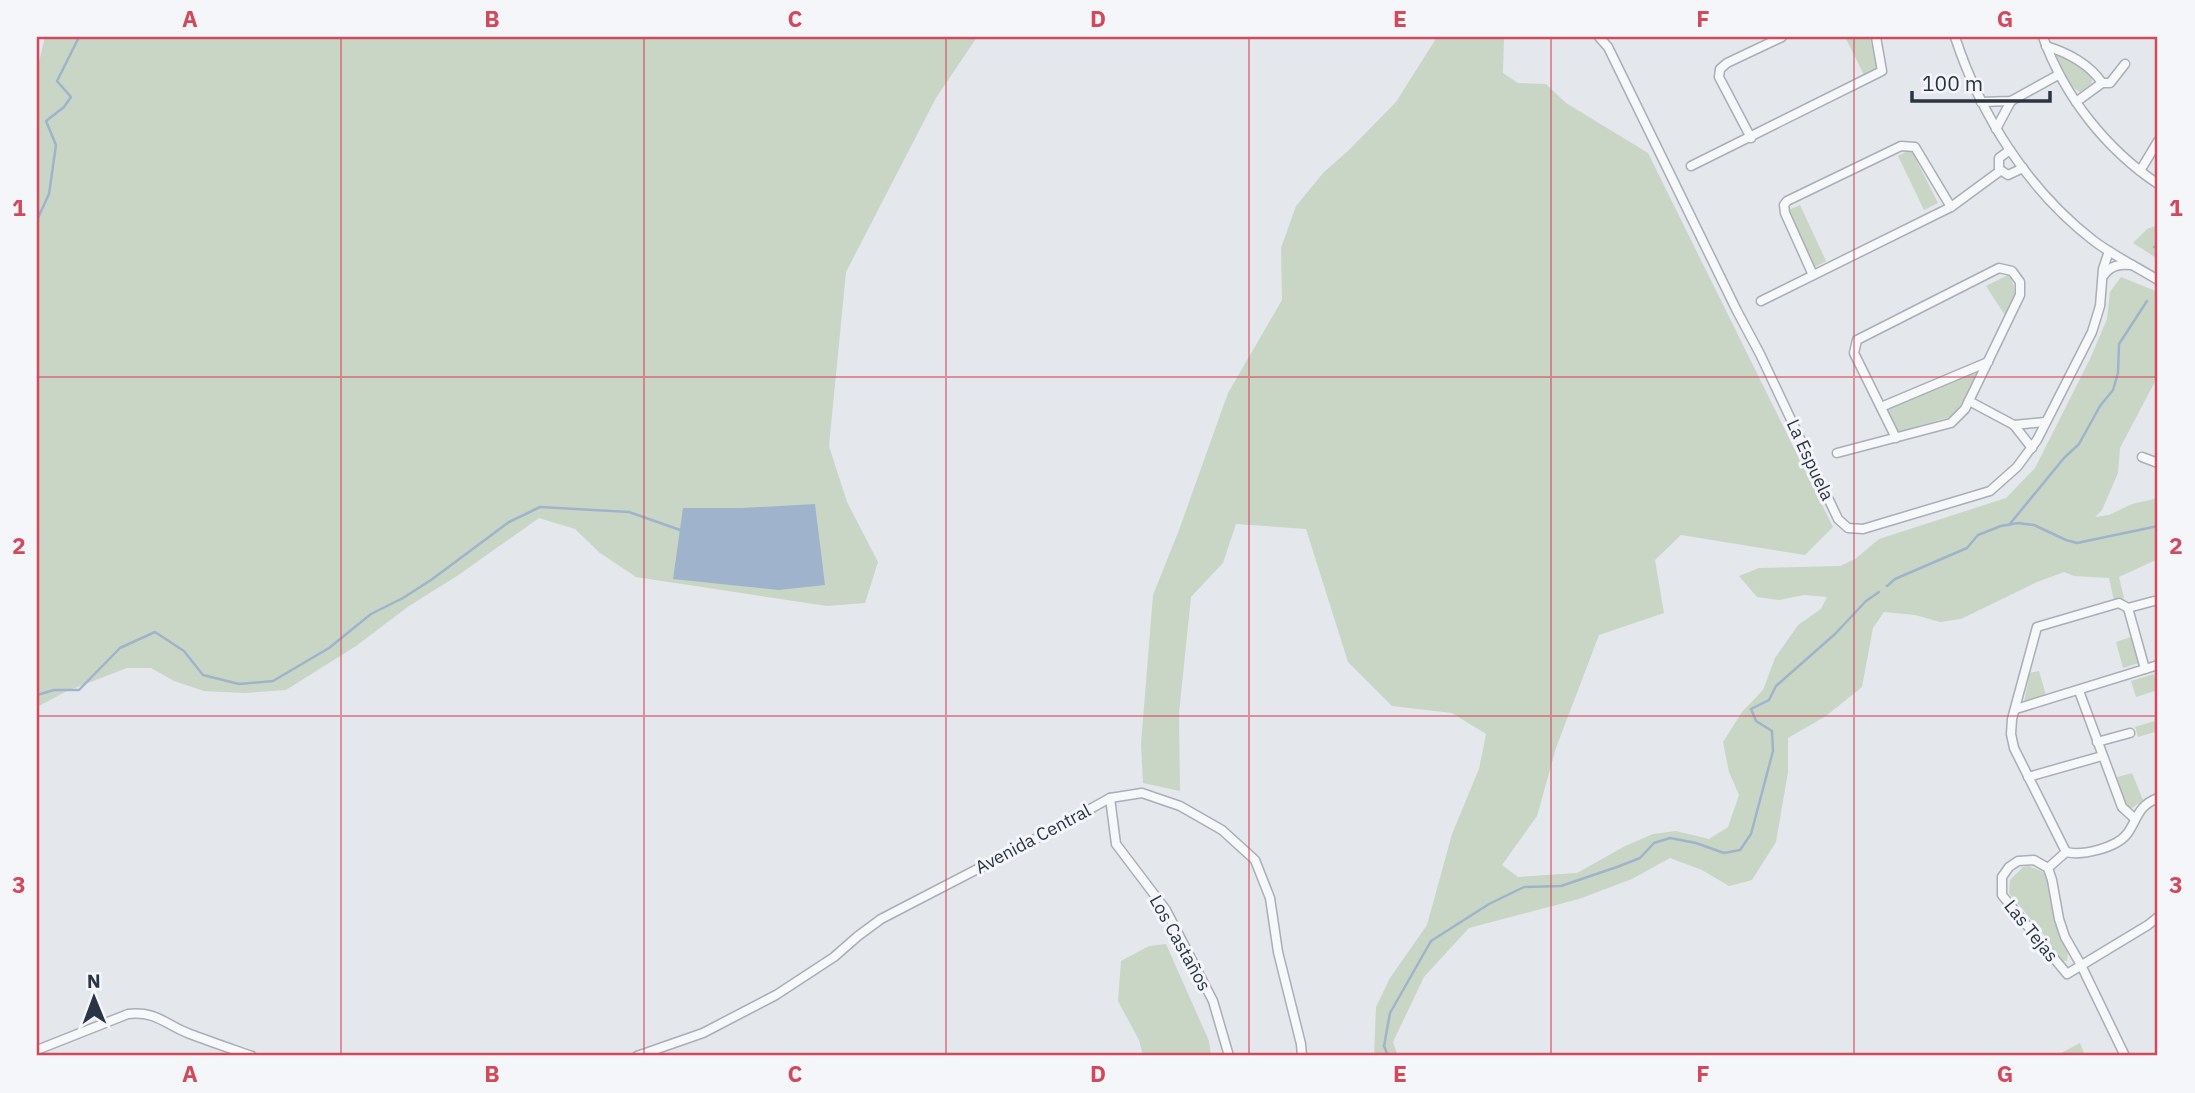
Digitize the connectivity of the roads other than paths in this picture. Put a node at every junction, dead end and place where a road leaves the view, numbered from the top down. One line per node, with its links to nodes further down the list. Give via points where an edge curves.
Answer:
1 (1599, 37): 34 (street, La Espuela, via 1608,47 1841,523 1853,530 1863,529 1990,491)
2 (1782, 37): 13 (street, via 1720,69 1719,76)
3 (1875, 37): 13 (street, via 1882,71)
4 (1955, 37): 10 (street)
5 (2045, 41): 7 (street); 8 (street)
6 (2125, 64): 8 (street, via 2110,83)
7 (2058, 75): 9 (street); 11 (street)
8 (2102, 83): 11 (street)
9 (2011, 101): 10 (street); 12 (street)
10 (1981, 102): 12 (street)
11 (2076, 102): 19 (street)
12 (1996, 129): 15 (street)
13 (1751, 138): 16 (street)
14 (2158, 141): 19 (street)
15 (2010, 150): 17 (street); 18 (street, via 1998,160)
16 (1691, 166)
17 (2023, 168): 18 (street, via 2006,175); 22 (street, via 2064,215)
18 (2000, 171): 21 (street)
19 (2140, 171): 20 (street)
20 (2158, 184)
21 (1951, 207): 24 (street); 24 (street, via 1910,145 1787,201 1785,213)
22 (2109, 251): 23 (street); 25 (street, La Espuela)
23 (2132, 265): 25 (street, via 2117,265); 26 (street)
24 (1813, 275): 27 (street)
25 (2102, 278): 31 (street, La Espuela, via 2092,332)
26 (2158, 280)
27 (1761, 301)
28 (1988, 362): 29 (street); 30 (street); 30 (street, via 2021,290 2019,277 2008,269 1999,268 1857,340 1854,353)
29 (1969, 401): 32 (street); 33 (street, via 1951,423)
30 (1881, 407): 33 (street)
31 (2045, 422): 32 (street); 34 (street, La Espuela)
32 (2014, 425): 34 (street)
33 (1896, 438): 35 (street)
34 (2032, 448)
35 (1837, 453)
36 (2142, 457): 37 (street)
37 (2158, 463)
38 (2154, 601): 39 (street)
39 (2127, 608): 40 (street); 42 (street, via 2119,603 2038,627)
40 (2153, 668): 41 (street)
41 (2079, 691): 42 (street); 44 (street)
42 (2016, 709): 46 (street, via 2012,741)
43 (2130, 733): 44 (street)
44 (2097, 742): 45 (street)
45 (2102, 756): 46 (street); 49 (street, via 2122,807)
46 (2028, 777): 50 (street)
47 (1110, 797): 56 (street, Avenida Central, via 881,919 776,995 704,1032); 57 (street, Los Castaños, via 1116,844 1166,910 1213,1001); 58 (street, Avenida Central, via 1142,793 1180,806 1222,830 1255,860 1270,898)
48 (2158, 798): 49 (street)
49 (2134, 818): 50 (street, via 2128,833 2116,843 2086,853)
50 (2066, 852): 51 (street)
51 (2048, 868): 53 (street, Las Tejas, via 2068,946); 53 (street, Las Tejas, via 2034,860 2018,861 2005,872 2001,889 2008,905 2067,974)
52 (2158, 917): 53 (street)
53 (2081, 965): 59 (street, Las Tejas)
54 (37, 1050): 55 (street, via 141,1013)
55 (252, 1056)
56 (637, 1056)
57 (1229, 1056)
58 (1301, 1056)
59 (2125, 1056)

